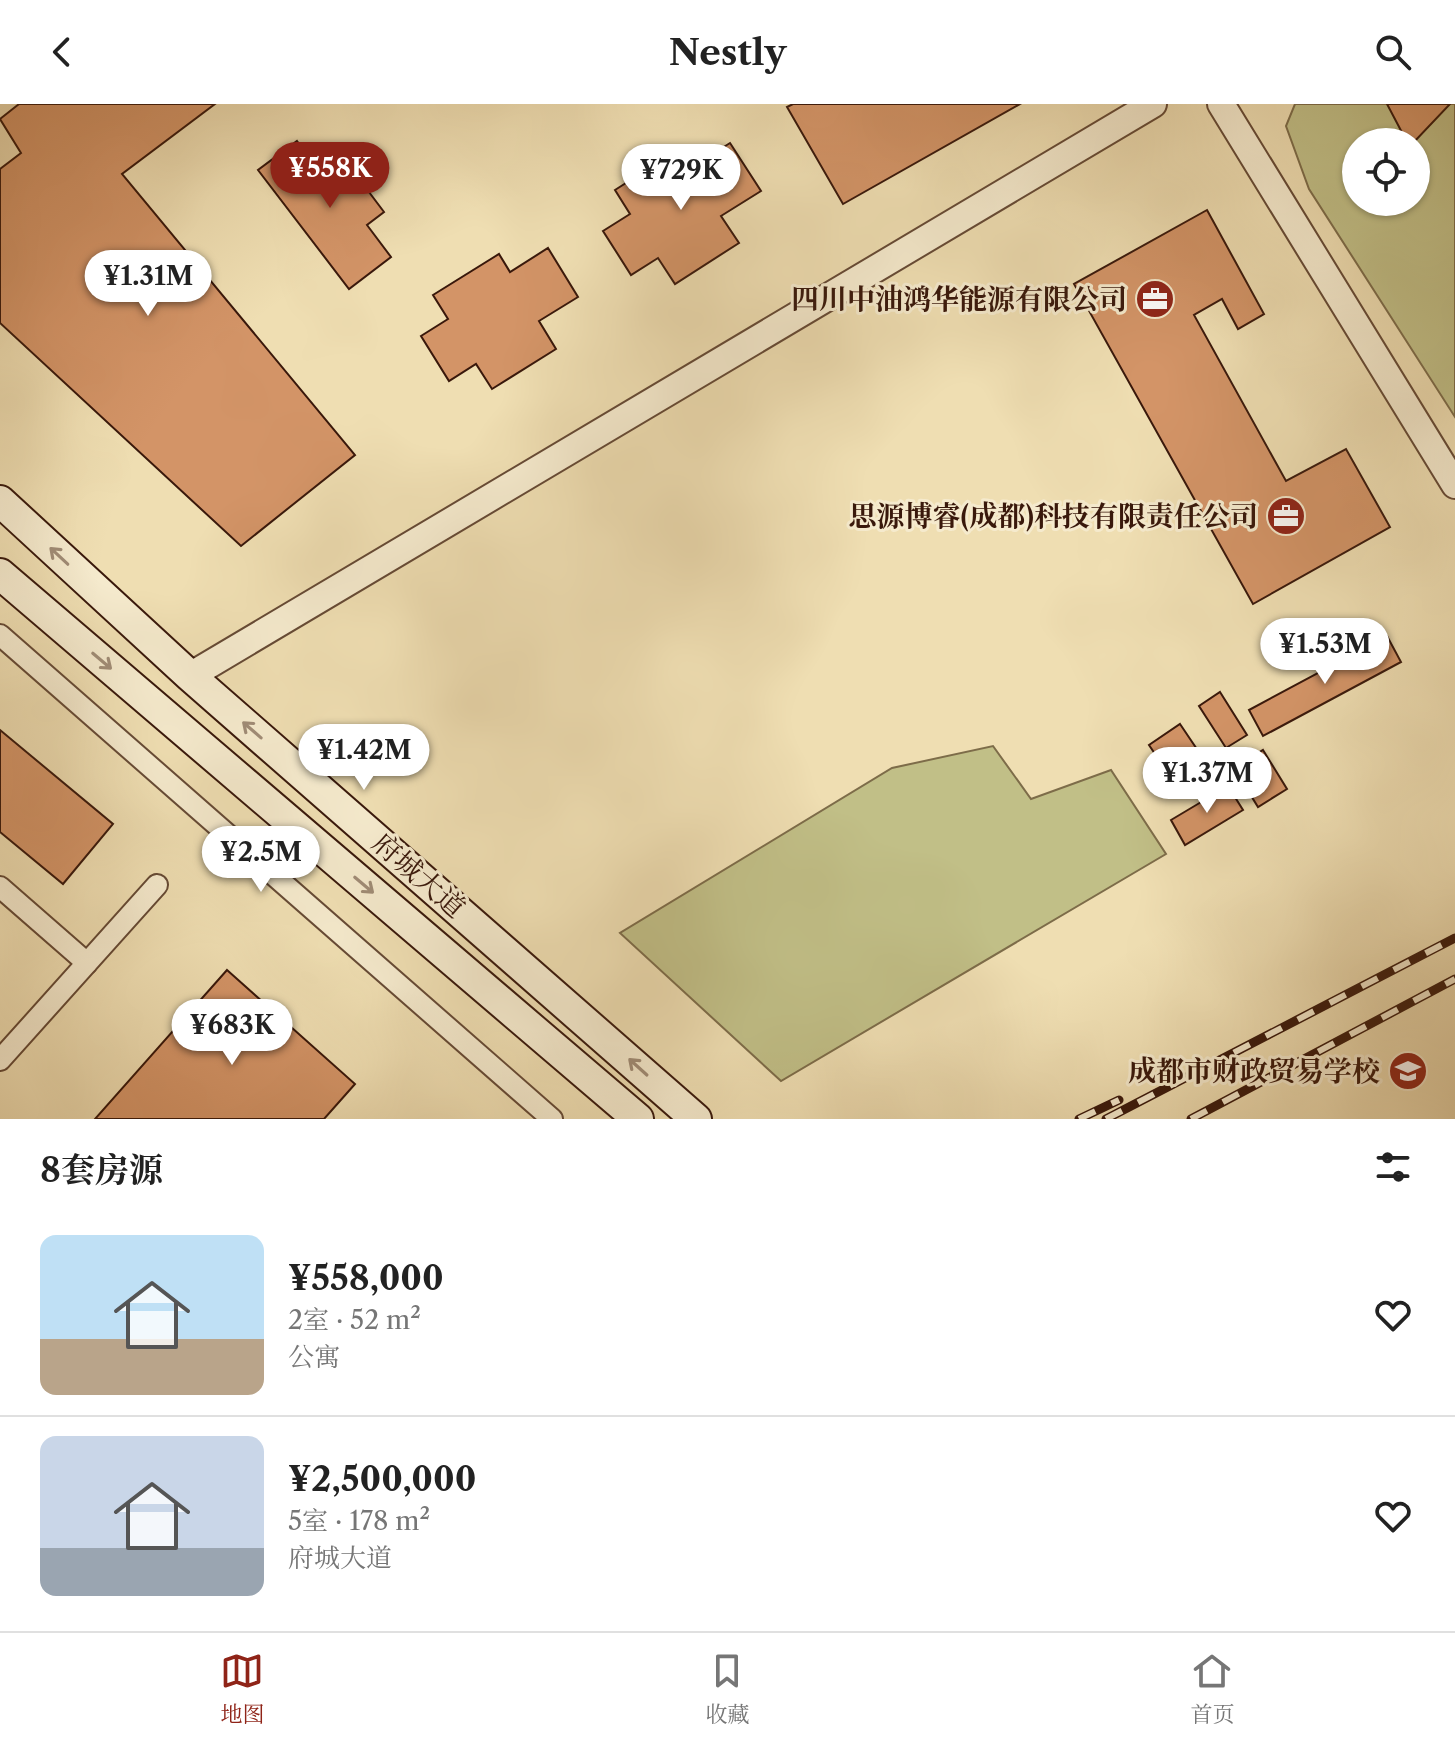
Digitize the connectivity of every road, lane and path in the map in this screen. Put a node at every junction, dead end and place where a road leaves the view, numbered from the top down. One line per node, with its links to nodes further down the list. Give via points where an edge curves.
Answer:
1 (1153, 104): 7 (street)
2 (1221, 104): 3 (street)
3 (1455, 485)
4 (0, 501): 7 (main road, 府城大道, one-way to 4)
5 (0, 574): 13 (main road, 府城大道, one-way to 13)
6 (0, 635): 12 (street)
7 (190, 676): 14 (main road, 府城大道, one-way to 7)
8 (157, 885): 10 (street)
9 (0, 887): 10 (street)
10 (87, 963): 11 (street)
11 (0, 1060)
12 (552, 1119)
13 (638, 1119)
14 (696, 1119)

